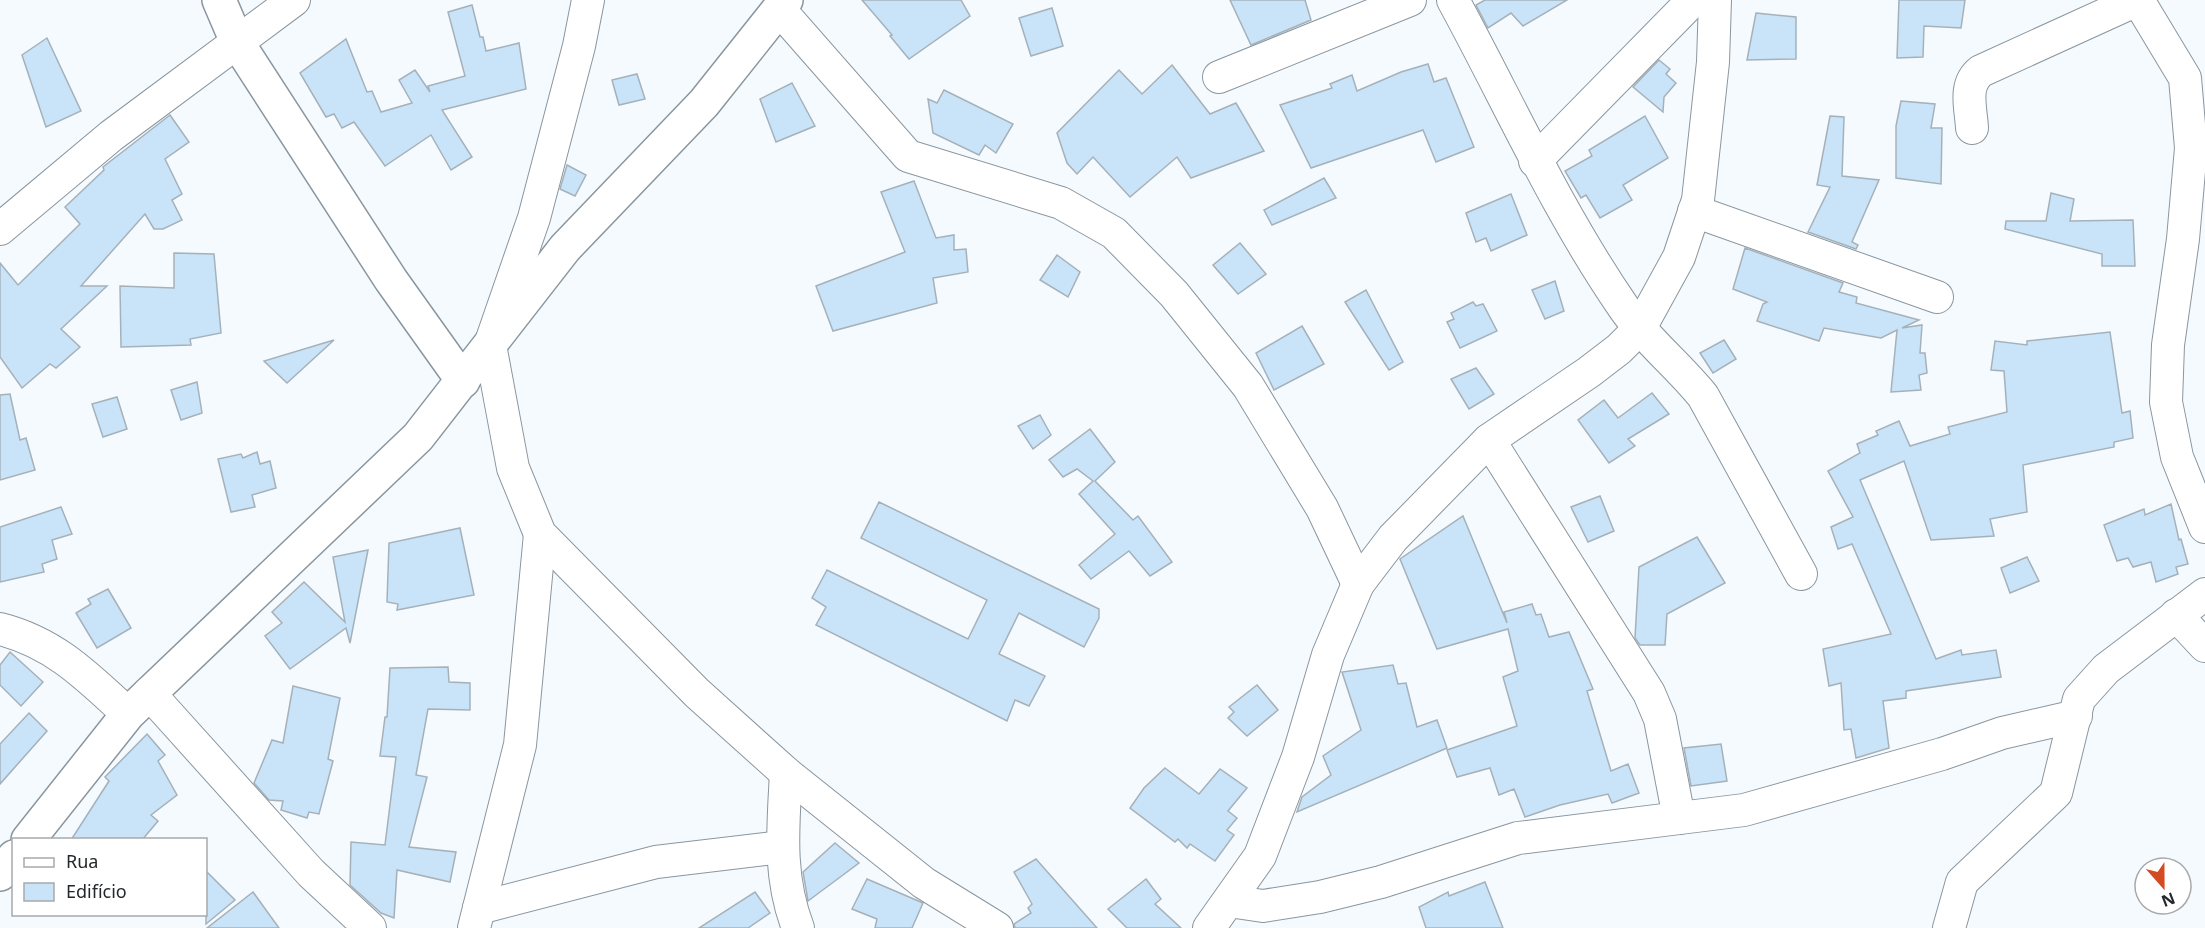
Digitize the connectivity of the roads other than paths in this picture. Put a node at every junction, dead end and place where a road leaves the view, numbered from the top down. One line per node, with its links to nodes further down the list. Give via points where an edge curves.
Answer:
1 (219, 0): 10 (street)
2 (294, 0): 10 (street)
3 (588, 0): 19 (street, via 534,218)
4 (1410, 0): 11 (street)
5 (1453, 0): 14 (street)
6 (1693, 0): 14 (street)
7 (1714, 0): 15 (street, via 1707,128)
8 (2137, 0): 12 (street); 13 (street, via 1972,78)
9 (782, 5): 19 (street, via 704,103 565,248); 25 (street, via 908,156 1061,203 1114,233 1174,294 1248,386 1322,508)
10 (237, 42): 16 (street, via 111,136); 20 (street, via 391,280)
11 (1219, 77)
12 (2195, 78): 22 (street, via 2183,239 2168,345 2166,402 2177,457)
13 (1972, 128)
14 (1535, 161): 18 (street, via 1596,264)
15 (1694, 212): 17 (street); 18 (street, via 1678,257)
16 (0, 229)
17 (1937, 297)
18 (1640, 328): 21 (street, via 1619,350); 24 (street, via 1703,396)
19 (490, 345): 20 (street); 23 (street, via 513,468)
20 (463, 381): 30 (street, via 418,437)
21 (1489, 440): 25 (street, via 1393,538); 33 (street, via 1650,693 1660,719)
22 (2205, 527)
23 (540, 534): 32 (street, via 697,693); 39 (street, via 520,745)
24 (1801, 574)
25 (1358, 584): 38 (street, via 1328,655 1298,757 1260,856)
26 (2205, 594): 27 (street)
27 (2176, 615): 29 (street); 31 (street, via 2106,669 2079,699)
28 (0, 629): 30 (street, via 48,646)
29 (2205, 646)
30 (138, 704): 34 (street); 40 (street)
31 (2076, 716): 33 (street, via 2002,733 1744,810); 44 (street, via 2056,793 1962,882)
32 (786, 773): 35 (street); 42 (street, via 924,884)
33 (1679, 818): 38 (street, via 1518,838 1381,882 1320,897 1263,906)
34 (30, 838)
35 (782, 846): 39 (street, via 656,862); 41 (street, via 787,899)
36 (12, 859): 37 (street)
37 (0, 874)
38 (1229, 901): 43 (street)
39 (477, 918)
40 (370, 928)
41 (798, 928)
42 (997, 928)
43 (1209, 928)
44 (1949, 928)

